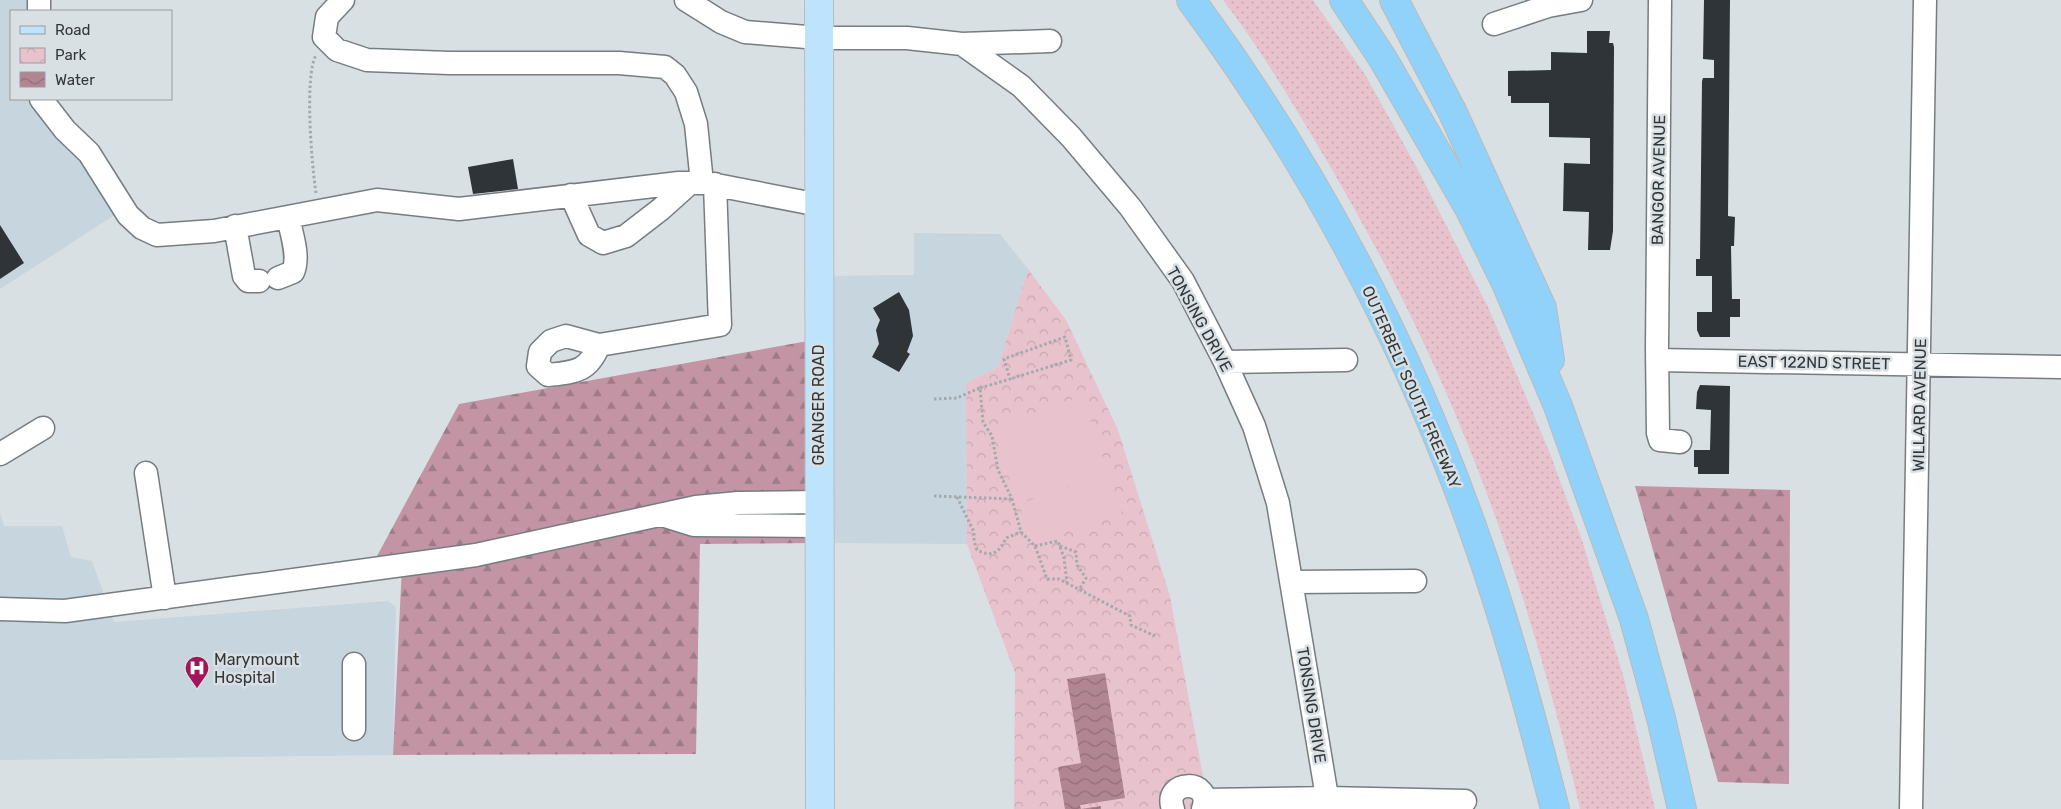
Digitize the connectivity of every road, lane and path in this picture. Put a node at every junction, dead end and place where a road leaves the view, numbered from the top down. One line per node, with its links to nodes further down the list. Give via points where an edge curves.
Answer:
1 (342, 0): 13 (street, via 327,17)
2 (819, 0): 14 (main road, GRANGER ROAD)
3 (1183, 0): 12 (highway)
4 (1191, 0): 12 (highway, OUTERBELT SOUTH FREEWAY)
5 (1344, 0): 33 (highway, via 1383,59 1468,208 1505,281)
6 (1394, 0): 33 (highway, via 1453,113 1542,308)
7 (1581, 0): 11 (street, via 1548,6)
8 (1660, 0): 26 (street, BANGOR AVENUE)
9 (1925, 0): 28 (street, WILLARD AVENUE)
10 (691, 2): 14 (street, TONSING DRIVE, via 721,22 745,32)
11 (1494, 24)
12 (1217, 35): 59 (highway, OUTERBELT SOUTH FREEWAY, via 1295,156 1344,240 1389,329 1438,440 1502,614)
13 (326, 38): 18 (street, via 337,50 367,60 619,63 665,67 675,75 686,92 696,124); 21 (path, via 314,60 312,82 310,150)
14 (819, 38): 16 (street, TONSING DRIVE, via 907,38); 20 (main road, GRANGER ROAD)
15 (1050, 41): 16 (street)
16 (962, 44): 27 (street, TONSING DRIVE, via 1021,86 1071,137 1130,207 1183,281)
17 (42, 100): 23 (street, via 65,130 90,153 128,215 142,228 157,235)
18 (702, 183): 19 (street); 19 (street, via 626,236 603,243 589,235); 20 (street); 24 (street, via 720,326)
19 (571, 195): 21 (street, via 459,209 377,200)
20 (819, 205): 41 (main road, GRANGER ROAD)
21 (318, 211): 22 (street)
22 (288, 216): 23 (street); 23 (street, via 295,268 293,272 269,279 248,281 244,276)
23 (235, 226)
24 (600, 345)
25 (1346, 360): 27 (street)
26 (1657, 360): 28 (street, EAST 122ND STREET); 35 (street, BANGOR AVENUE, via 1658,433 1660,440)
27 (1225, 362): 46 (street, TONSING DRIVE, via 1254,426 1273,484)
28 (1920, 364): 29 (street, EAST 122ND STREET); 61 (street, WILLARD AVENUE)
29 (2061, 367)
30 (1010, 379): 30 (path, via 1004,359 1065,338 1072,360); 31 (path)
31 (980, 388): 32 (path, via 957,398); 40 (path, via 983,422 992,436 998,470)
32 (934, 399)
33 (1558, 406): 60 (highway, via 1634,619)
34 (42, 428): 36 (street)
35 (1680, 442)
36 (0, 454)
37 (146, 473): 49 (street)
38 (934, 496): 39 (path)
39 (957, 497): 40 (path); 42 (path, via 974,532 977,550 985,555 998,552 1006,538)
40 (1012, 499): 42 (path)
41 (818, 514): 49 (street, via 694,525 659,514 476,555); 57 (main road, GRANGER ROAD)
42 (1021, 532): 43 (path)
43 (1035, 546): 44 (path, via 1058,541); 47 (path, via 1047,578)
44 (1060, 546): 47 (path); 48 (path, via 1076,552 1077,565 1086,578)
45 (1415, 581): 46 (street)
46 (1292, 582): 55 (street, TONSING DRIVE)
47 (1067, 583): 48 (path)
48 (1079, 590): 51 (path, via 1130,616 1131,625)
49 (165, 598): 50 (street, via 66,611)
50 (0, 609)
51 (1155, 636)
52 (354, 664): 53 (street)
53 (354, 729)
54 (1466, 801): 55 (street)
55 (1328, 804): 56 (street)
56 (1204, 805): 58 (street, via 1204,795 1196,787 1186,785 1173,794)
57 (820, 809)
58 (1173, 809)
59 (1555, 809)
60 (1682, 809)
61 (1911, 809)

